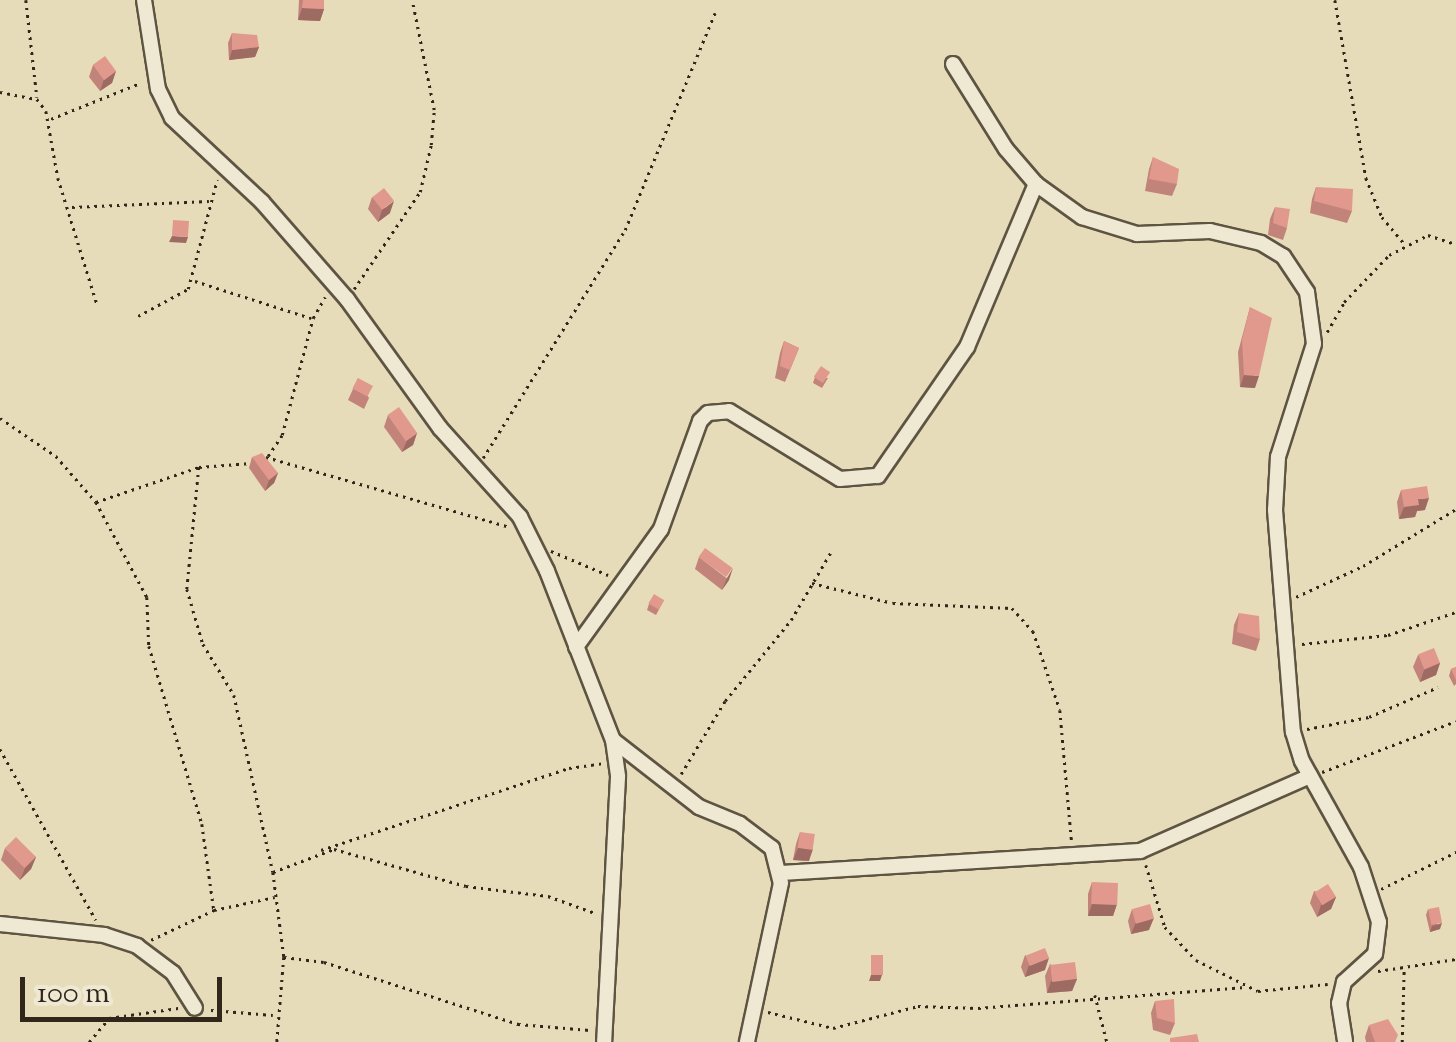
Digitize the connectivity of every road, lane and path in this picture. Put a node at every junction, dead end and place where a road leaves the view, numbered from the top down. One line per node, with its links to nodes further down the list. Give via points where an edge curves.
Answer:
1 (26, 0): 9 (path)
2 (144, 0): 7 (street)
3 (412, 0): 19 (path, via 434,110 432,145 420,192)
4 (1335, 0): 15 (path, via 1366,178 1382,217)
5 (715, 13): 26 (path, via 625,230)
6 (953, 64): 12 (street)
7 (156, 77): 10 (path); 11 (street, via 183,134)
8 (0, 92): 9 (path)
9 (37, 98): 10 (path)
10 (48, 120): 14 (path)
11 (222, 164): 13 (path); 18 (street)
12 (1036, 184): 23 (street, via 1107,227 1162,235 1210,230 1284,256 1308,292); 32 (street, via 967,346 878,476 840,479 716,409 700,421 661,529)
13 (210, 201): 14 (path); 17 (path)
14 (71, 207): 20 (path)
15 (1405, 244): 16 (path, via 1428,236); 23 (path, via 1344,302)
16 (1456, 244)
17 (192, 280): 21 (path, via 180,296); 22 (path)
18 (335, 284): 19 (street); 22 (path)
19 (348, 298): 26 (street, via 440,428)
20 (97, 304)
21 (138, 316)
22 (312, 318): 25 (path, via 282,435)
23 (1314, 344): 34 (street, via 1274,484)
24 (0, 418): 28 (path, via 56,456)
25 (266, 457): 27 (path, via 244,466); 30 (path, via 491,518)
26 (478, 466): 30 (street)
27 (199, 467): 28 (path); 50 (path, via 187,589 202,644 234,695)
28 (96, 502): 54 (path, via 147,597 149,646 202,824)
29 (1456, 509): 34 (path, via 1363,566)
30 (533, 542): 32 (path, via 595,573); 37 (street)
31 (832, 550): 33 (path)
32 (621, 578): 37 (street)
33 (812, 583): 45 (path); 49 (path, via 894,603 1012,608 1033,631 1060,710)
34 (1286, 602): 36 (street)
35 (1456, 612): 36 (path, via 1388,636)
36 (1287, 645): 40 (street)
37 (576, 648): 41 (street)
38 (1438, 687): 40 (path, via 1368,717)
39 (1456, 721): 44 (path)
40 (1294, 732): 44 (street)
41 (613, 740): 43 (street); 45 (street)
42 (0, 749): 57 (path)
43 (616, 762): 47 (path, via 569,768); 55 (street)
44 (1310, 776): 46 (street); 52 (street)
45 (672, 787): 51 (street, via 766,840)
46 (1140, 851): 49 (street); 63 (path, via 1174,944)
47 (313, 852): 50 (path); 55 (path, via 364,855 466,886 548,896)
48 (1456, 852): 52 (path)
49 (1074, 855): 51 (street)
50 (273, 872): 53 (path)
51 (780, 873): 65 (street, via 778,908)
52 (1370, 894): 62 (street, via 1381,938)
53 (276, 897): 54 (path); 59 (path)
54 (214, 910): 58 (path)
55 (610, 920): 68 (street)
56 (0, 924): 57 (street)
57 (104, 935): 58 (street)
58 (137, 946): 66 (street, via 173,973)
59 (284, 957): 67 (path); 68 (path, via 324,962 518,1024)
60 (1456, 959): 61 (path)
61 (1404, 967): 62 (path); 74 (path)
62 (1348, 979): 63 (path, via 1275,992); 73 (street)
63 (1245, 987): 64 (path)
64 (1095, 995): 65 (path, via 894,1009 833,1028); 72 (path)
65 (752, 1006): 71 (street)
66 (195, 1008): 67 (path); 69 (path, via 109,1018)
67 (274, 1015): 70 (path)
68 (606, 1035)
69 (89, 1042)
70 (276, 1042)
71 (746, 1042)
72 (1107, 1042)
73 (1345, 1042)
74 (1402, 1042)

